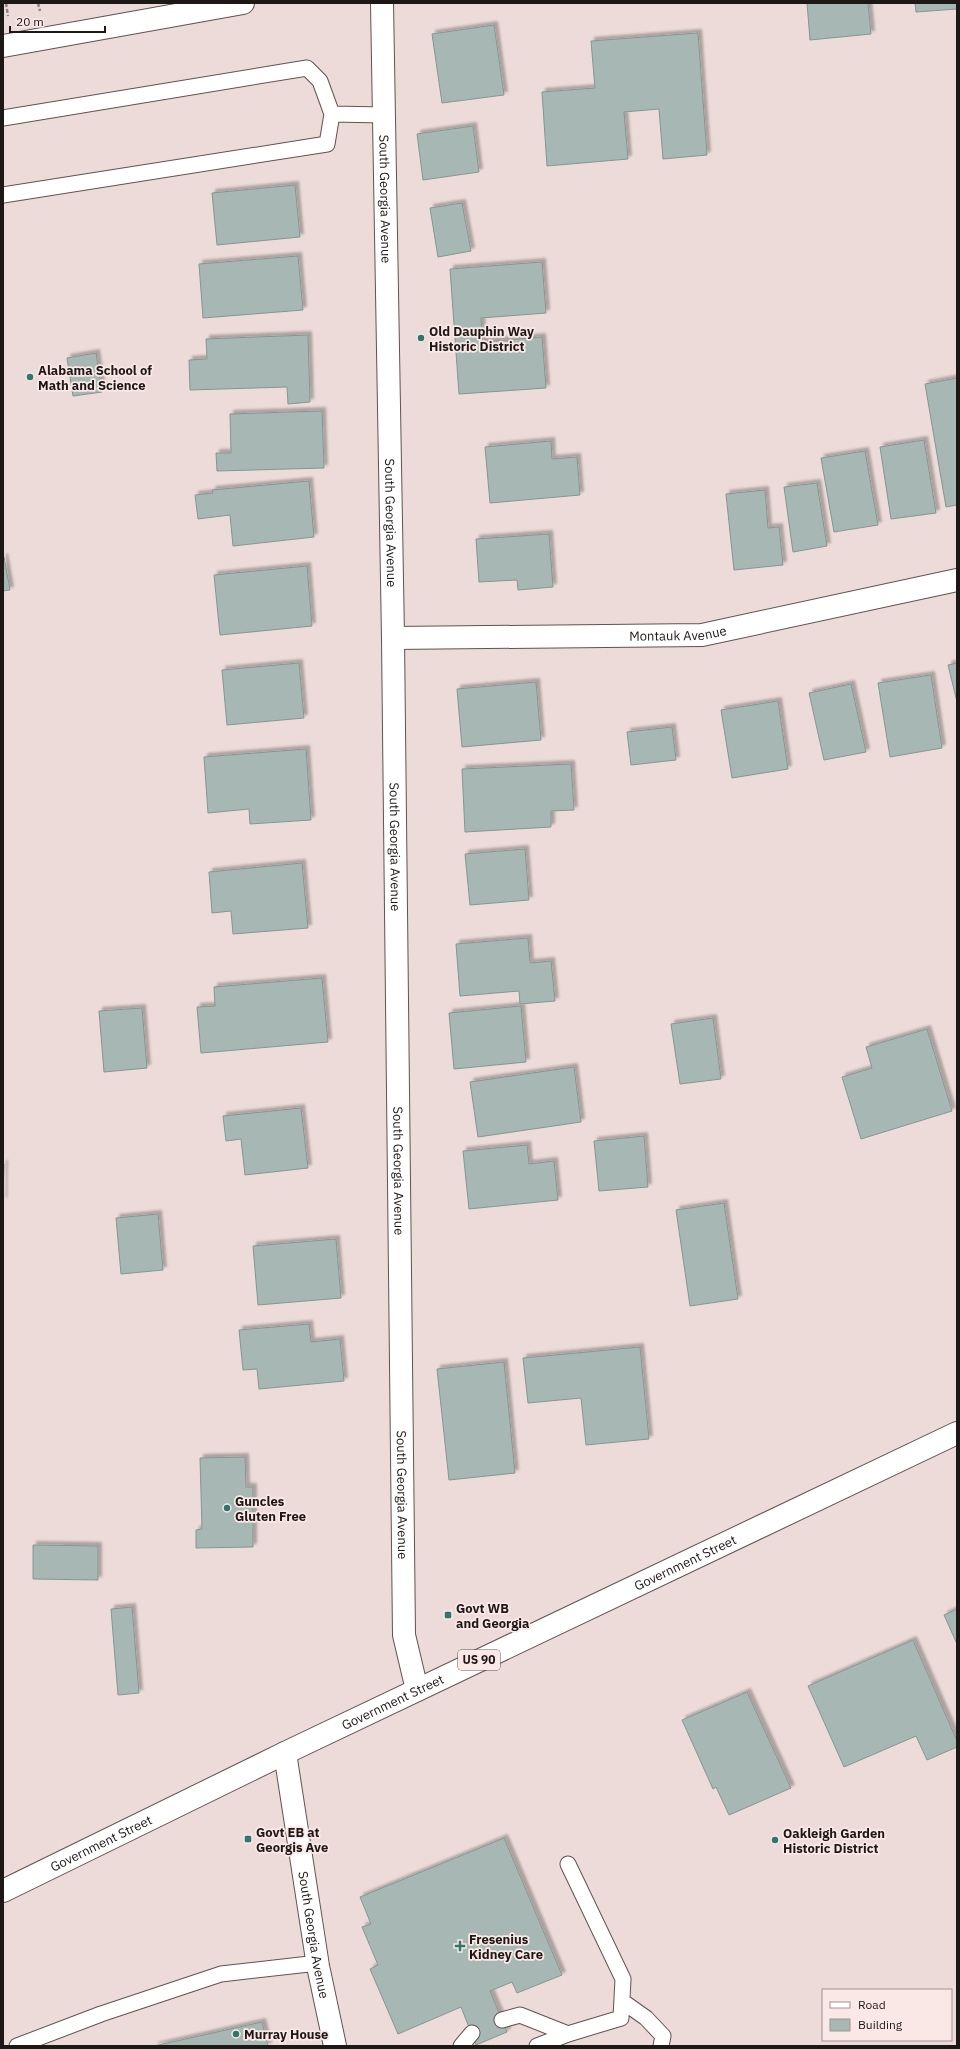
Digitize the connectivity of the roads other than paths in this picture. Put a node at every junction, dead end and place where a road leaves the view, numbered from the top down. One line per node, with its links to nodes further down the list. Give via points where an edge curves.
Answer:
1 (243, 3): 3 (street)
2 (382, 3): 5 (street, South Georgia Avenue)
3 (3, 46)
4 (332, 114): 5 (lane); 6 (lane, via 320,81 307,68); 7 (lane, via 327,144)
5 (384, 115): 9 (street, South Georgia Avenue)
6 (3, 118)
7 (3, 195)
8 (957, 580): 9 (street, Montauk Avenue, via 702,635)
9 (393, 638): 11 (street, South Georgia Avenue, via 404,1635)
10 (957, 1433): 11 (street, Government Street / US 90)
11 (417, 1690): 12 (street, Government Street / US 90)
12 (285, 1752): 14 (street, Government Street / US 90); 15 (street, South Georgia Avenue)
13 (568, 1864): 16 (lane, via 623,1979)
14 (3, 1890)
15 (318, 1963): 20 (lane, via 221,1974 101,2014); 21 (street, South Georgia Avenue)
16 (622, 2001): 19 (lane, via 620,2018); 24 (lane, via 646,2018 663,2036)
17 (502, 2020): 19 (lane, via 520,2015)
18 (472, 2033): 22 (lane)
19 (568, 2034): 23 (lane)
20 (18, 2046)
21 (335, 2046)
22 (461, 2046)
23 (537, 2046)
24 (662, 2046)

